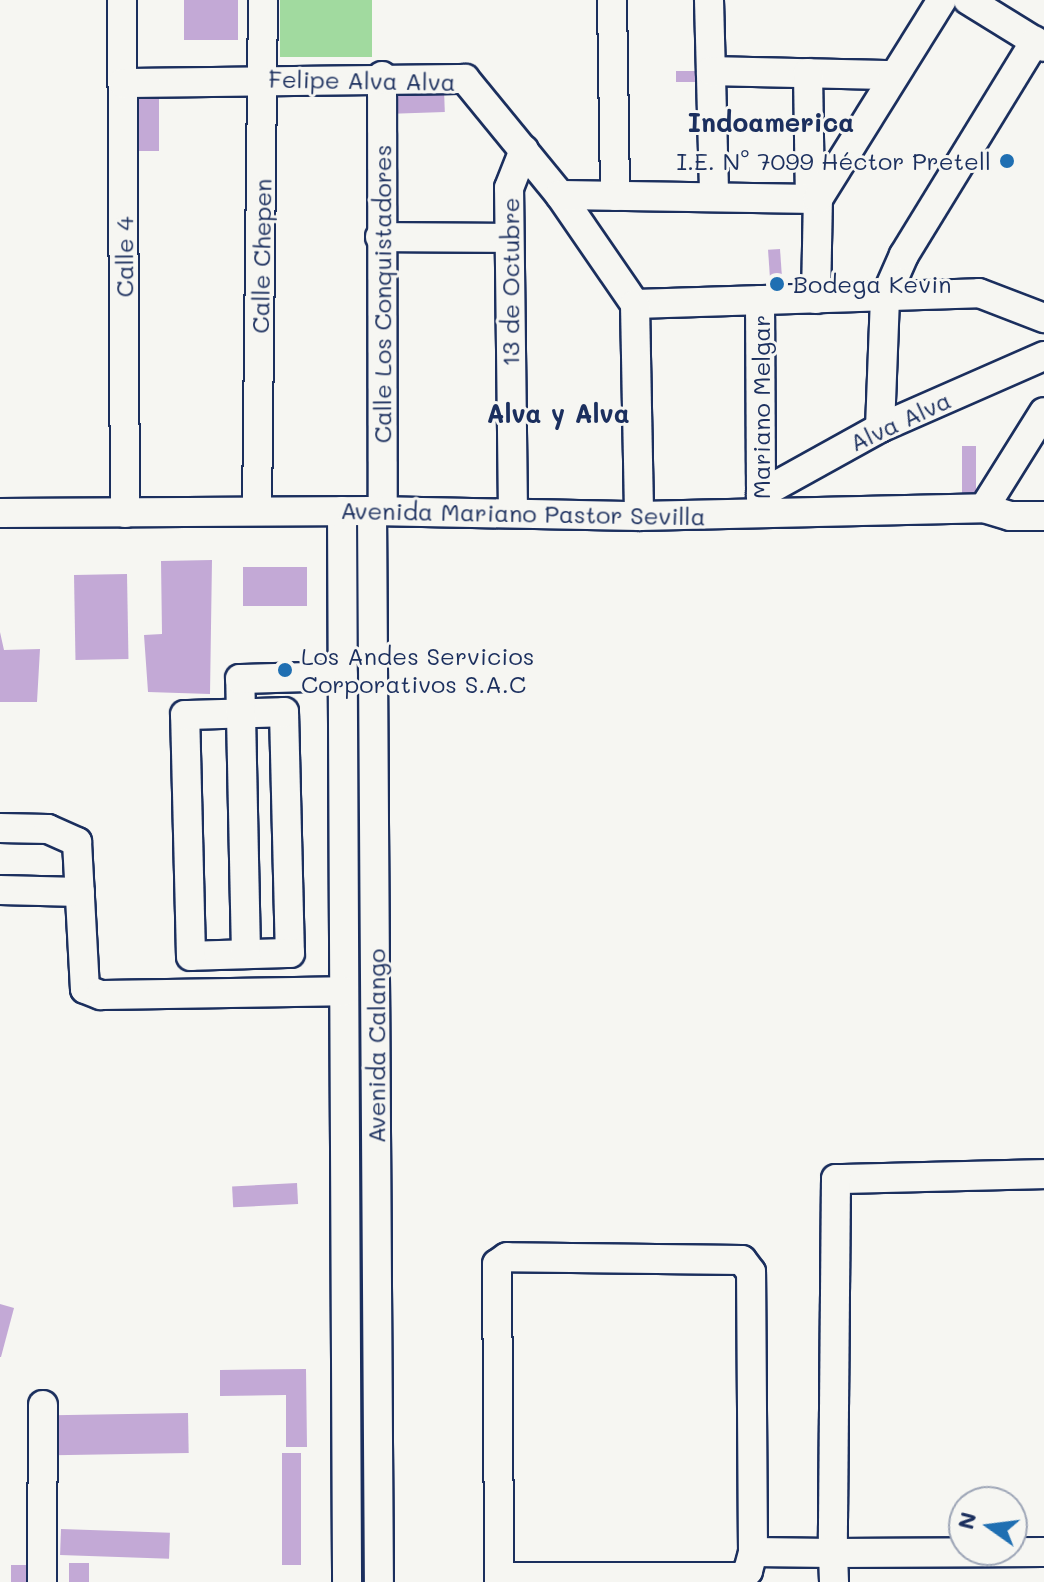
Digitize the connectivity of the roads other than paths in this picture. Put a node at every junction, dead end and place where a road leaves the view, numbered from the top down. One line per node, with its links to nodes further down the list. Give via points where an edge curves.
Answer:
1 (122, 0): 13 (street, Calle 4)
2 (263, 0): 12 (street, Calle Chepen)
3 (612, 0): 16 (street)
4 (709, 0): 8 (street)
5 (942, 0): 10 (street)
6 (978, 5): 7 (street)
7 (1039, 44): 21 (street, via 904,255)
8 (711, 71): 9 (street); 17 (street)
9 (808, 73): 10 (street); 18 (street)
10 (894, 75): 18 (street)
11 (382, 76): 12 (street, Felipe Alva Alva); 14 (street, Felipe Alva Alva, via 465,79); 19 (street, Calle Los Conquistadores)
12 (263, 79): 13 (street, Felipe Alva Alva); 31 (street, Calle Chepen)
13 (123, 83): 35 (street, Calle 4)
14 (524, 150): 15 (street, Felipe Alva Alva); 20 (street, 13 de Octubre, via 509,188)
15 (560, 195): 16 (street); 24 (street, Felipe Alva Alva)
16 (615, 196): 17 (street)
17 (714, 197): 18 (street)
18 (814, 199): 22 (street)
19 (380, 237): 20 (street); 33 (street, Calle Los Conquistadores)
20 (508, 238): 36 (street, 13 de Octubre)
21 (885, 298): 22 (street); 25 (street, via 979,293); 28 (street)
22 (816, 299): 23 (street)
23 (760, 300): 24 (street); 29 (street, Mariano Melgar)
24 (635, 304): 37 (street)
25 (1044, 318)
26 (1044, 356): 28 (street, Alva Alva)
27 (1044, 412): 30 (street)
28 (880, 428): 29 (street, Alva Alva)
29 (761, 504): 30 (street, Avenida Mariano Pastor Sevilla); 37 (street, Avenida Mariano Pastor Sevilla)
30 (984, 508): 38 (street, Avenida Mariano Pastor Sevilla, via 1010,516)
31 (257, 511): 32 (street, Avenida Mariano Pastor Sevilla); 35 (street, Avenida Mariano Pastor Sevilla)
32 (342, 511): 33 (street, Avenida Mariano Pastor Sevilla); 39 (street, Avenida Calango)
33 (378, 511): 36 (street, Avenida Mariano Pastor Sevilla); 54 (street, Avenida Calango)
34 (0, 513): 35 (street, Avenida Mariano Pastor Sevilla)
35 (125, 513)
36 (513, 513): 37 (street, Avenida Mariano Pastor Sevilla)
37 (639, 516)
38 (1044, 516)
39 (343, 676): 40 (street, via 240,679); 45 (street, Avenida Calango)
40 (241, 713): 44 (street); 44 (street, via 284,712 290,953); 44 (street, via 185,715 191,956)
41 (0, 828): 43 (street, via 68,834 77,842)
42 (0, 890): 43 (street)
43 (80, 892): 45 (street, via 85,989 101,995)
44 (246, 954)
45 (344, 991): 53 (street, Avenida Calango)
46 (1044, 1174): 50 (street, via 836,1179)
47 (43, 1405): 52 (street)
48 (753, 1552): 50 (street); 51 (street, via 748,1571 740,1577); 51 (street, via 751,1272 742,1260 507,1257 497,1264 495,1278)
49 (1044, 1552): 50 (street)
50 (833, 1553): 55 (street)
51 (499, 1579)
52 (42, 1582)
53 (347, 1582)
54 (379, 1582)
55 (834, 1582)

